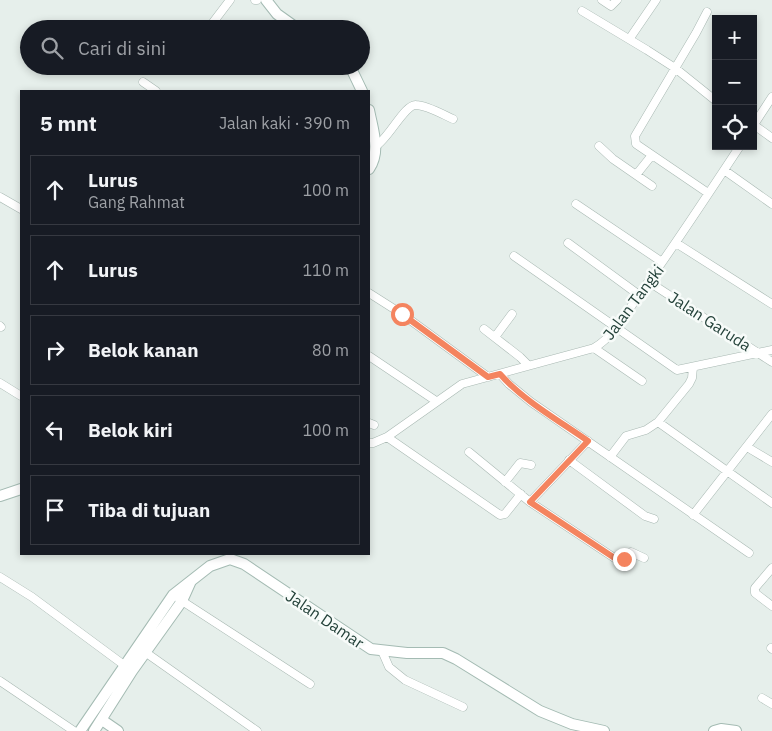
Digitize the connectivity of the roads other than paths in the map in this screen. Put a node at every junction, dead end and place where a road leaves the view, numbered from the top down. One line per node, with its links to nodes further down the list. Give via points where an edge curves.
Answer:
1 (230, 0): 8 (street)
2 (266, 0): 9 (street)
3 (602, 0): 4 (street, via 611,6)
4 (617, 0)
5 (656, 0): 10 (street)
6 (582, 11): 10 (street)
7 (707, 12): 11 (street)
8 (215, 20)
9 (286, 20)
10 (630, 38): 11 (street)
11 (674, 68): 17 (street); 26 (street, via 635,136 636,144)
12 (354, 75): 15 (street)
13 (143, 82): 14 (street)
14 (155, 90)
15 (362, 90)
16 (772, 97): 20 (street)
17 (712, 98)
18 (370, 115): 23 (street)
19 (453, 119): 23 (street, via 413,105 406,109 387,137)
20 (757, 119)
21 (757, 128): 22 (street)
22 (772, 138)
23 (376, 146): 27 (street)
24 (599, 146): 29 (street)
25 (737, 150): 28 (street, Jalan Tangki)
26 (652, 155): 29 (street); 31 (street)
27 (370, 168)
28 (724, 170): 31 (street, Jalan Tangki); 34 (street)
29 (636, 175): 30 (street)
30 (652, 186)
31 (708, 193): 37 (street, Jalan Tangki)
32 (0, 197): 35 (street)
33 (576, 204): 39 (street)
34 (772, 204)
35 (20, 208)
36 (568, 243): 42 (street)
37 (676, 243): 39 (street, Jalan Tangki); 43 (street)
38 (514, 256): 45 (street)
39 (662, 262): 40 (street, Jalan Tangki)
40 (648, 283): 42 (street, Jalan Tangki); 50 (street, Jalan Garuda)
41 (370, 294): 56 (street)
42 (639, 295): 45 (street, Jalan Tangki)
43 (772, 304)
44 (512, 314): 47 (street)
45 (616, 328): 48 (street, Jalan Tangki); 54 (street, via 677,370)
46 (484, 329): 47 (street)
47 (495, 337): 53 (street)
48 (594, 348): 53 (street, Jalan Tangki); 57 (street)
49 (772, 350): 50 (street)
50 (760, 352): 52 (street, Jalan Garuda); 54 (street)
51 (370, 357): 60 (street)
52 (772, 362)
53 (528, 365): 55 (street, Jalan Tangki)
54 (693, 367): 62 (street, via 689,384)
55 (500, 374): 56 (street, Jalan Tangki); 64 (street, via 531,402)
56 (488, 377): 60 (street, Jalan Tangki, via 462,384)
57 (642, 381)
58 (0, 383): 59 (street)
59 (20, 395)
60 (436, 401): 63 (street, Jalan Tangki)
61 (772, 414): 66 (street)
62 (658, 422): 68 (street, via 646,430 626,436); 72 (street)
63 (387, 438): 65 (street, Jalan Tangki); 75 (street, via 500,516)
64 (588, 441): 68 (street); 69 (street)
65 (370, 443)
66 (747, 447): 70 (street); 72 (street)
67 (469, 452): 73 (street)
68 (610, 456): 79 (street)
69 (569, 460): 77 (street); 80 (street, via 645,516)
70 (772, 462)
71 (531, 464): 73 (street, via 520,463)
72 (727, 472): 78 (street); 79 (street)
73 (505, 482): 75 (street)
74 (20, 489): 76 (street)
75 (521, 494): 77 (street)
76 (0, 496)
77 (530, 502): 82 (street, via 618,561 631,552)
78 (772, 503)
79 (693, 515): 81 (street)
80 (654, 519)
81 (749, 553)
82 (644, 558)
83 (772, 568): 88 (street, via 755,588 755,593)
84 (0, 577): 91 (street)
85 (191, 580): 86 (street, Jalan Damar); 87 (street); 89 (street, Jalan Damar, via 210,566 230,559 244,564 371,649)
86 (174, 595): 87 (street); 91 (street, Jalan Damar)
87 (182, 601): 90 (street); 93 (street)
88 (772, 606)
89 (382, 651): 96 (street, via 389,667 405,680); 103 (street, Jalan Damar, via 443,653 540,711 572,724)
90 (145, 652): 97 (street); 102 (street)
91 (124, 664): 99 (street, Jalan Damar)
92 (0, 681): 98 (street)
93 (310, 684)
94 (762, 698): 95 (street)
95 (772, 704)
96 (463, 707)
97 (102, 720): 100 (street); 101 (street)
98 (74, 731)
99 (80, 731)
100 (94, 731)
101 (118, 731)
102 (257, 731)
103 (604, 731)
104 (714, 731): 105 (street)
105 (736, 731)

